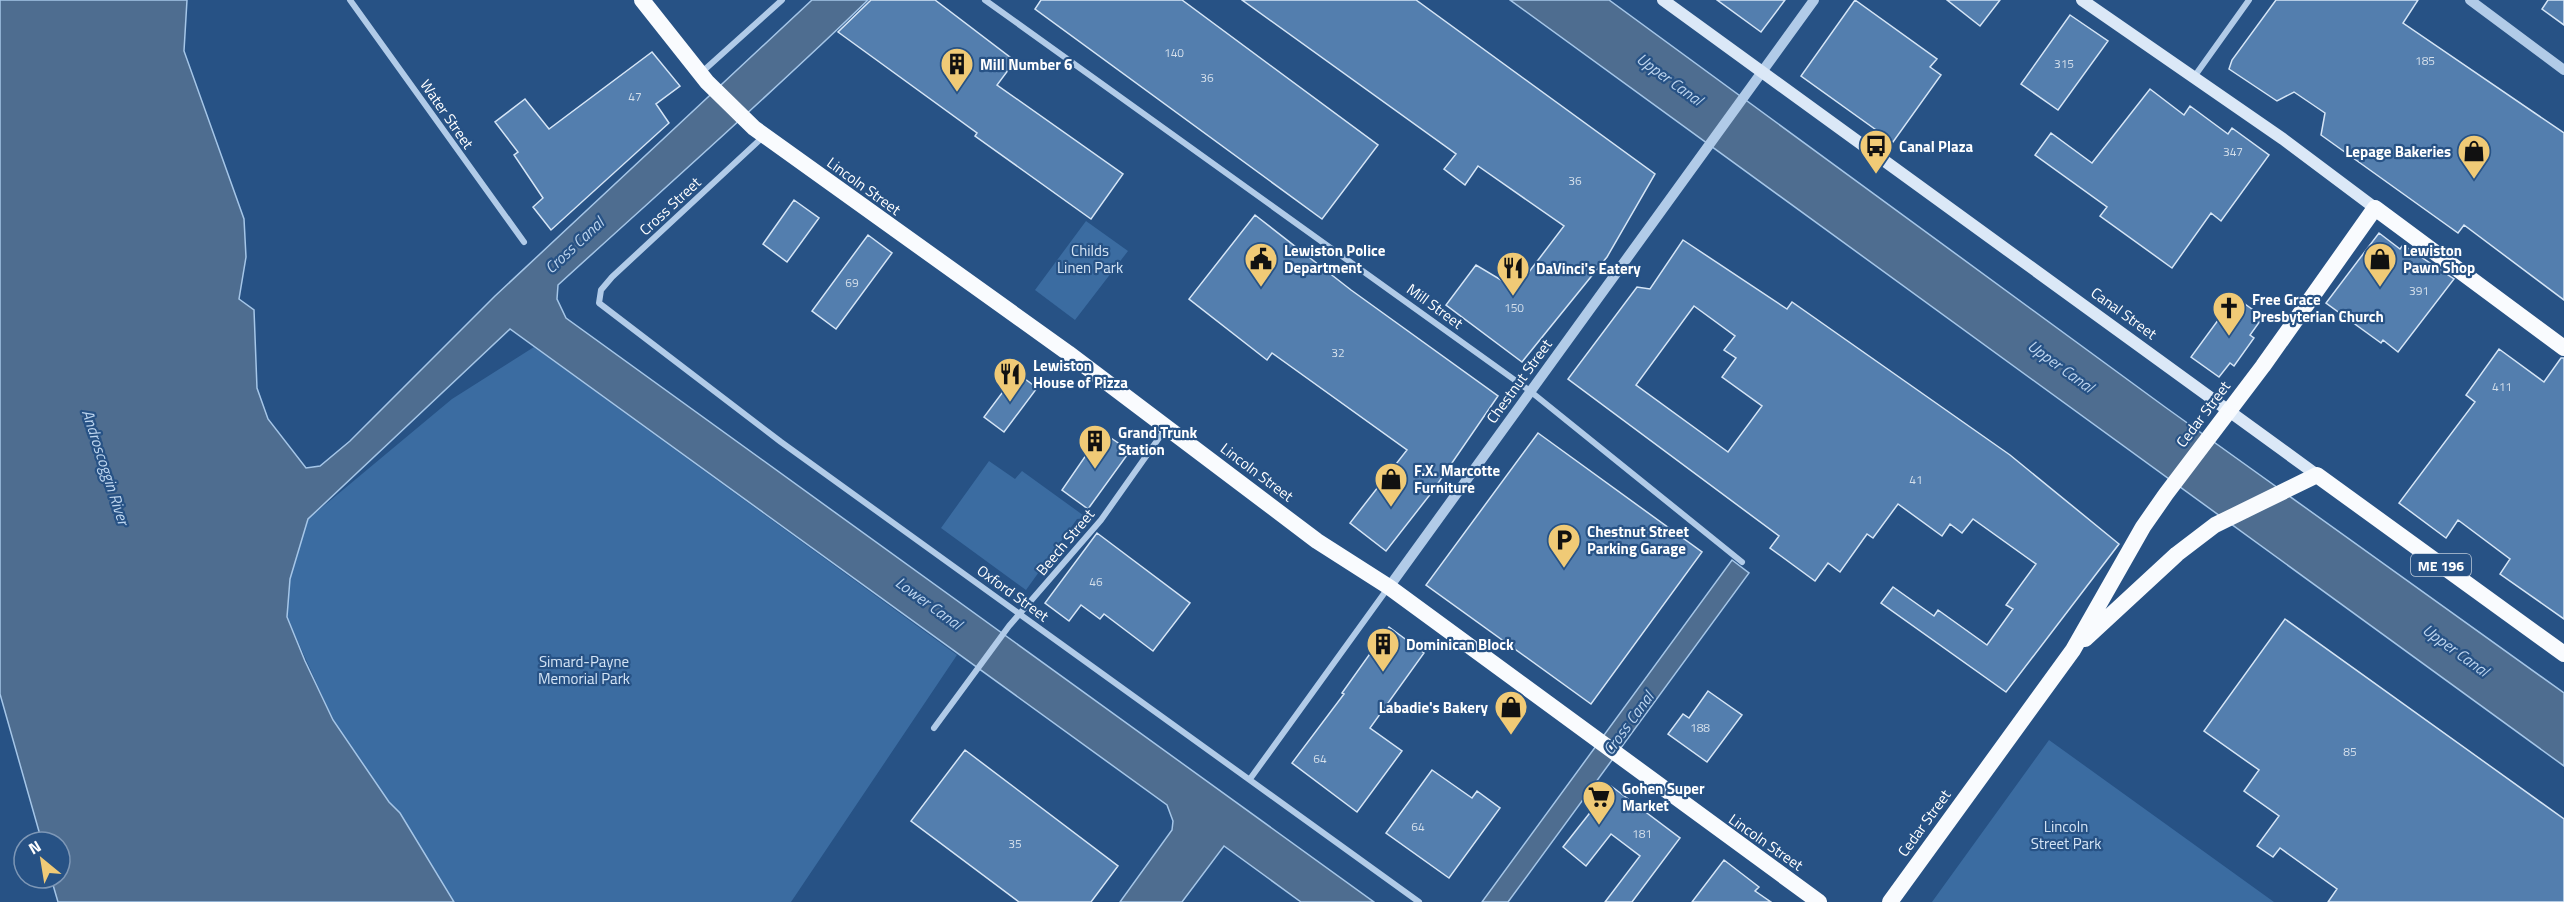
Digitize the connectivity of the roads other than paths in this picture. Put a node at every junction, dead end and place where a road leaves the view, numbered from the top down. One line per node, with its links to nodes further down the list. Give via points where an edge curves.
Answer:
1 (350, 0): 16 (street, Water Street)
2 (642, 0): 12 (highway, Lincoln Street)
3 (782, 0): 12 (street)
4 (985, 0): 19 (street, Mill Street)
5 (1663, 0): 11 (main road, Canal Street / ME 196)
6 (1814, 0): 11 (street, Chestnut Street)
7 (2082, 0): 13 (main road)
8 (2249, 0): 13 (street)
9 (2470, 0): 10 (street)
10 (2564, 70)
11 (1759, 72): 19 (street, Chestnut Street); 20 (main road, Canal Street / ME 196)
12 (704, 77): 14 (highway, Lincoln Street)
13 (2194, 77): 15 (main road)
14 (759, 132): 17 (street, Cross Street, via 612,277); 21 (highway, Lincoln Street)
15 (2375, 208): 18 (highway); 20 (highway, Cedar Street, via 2263,366)
16 (524, 242)
17 (599, 299): 25 (street, Oxford Street, via 599,303 781,442)
18 (2564, 348)
19 (1530, 391): 23 (street, Mill Street); 24 (street, Chestnut Street)
20 (2226, 411): 22 (main road, Canal Street / ME 196); 26 (highway, Cedar Street, via 2143,527)
21 (1167, 426): 24 (highway, Lincoln Street, via 1317,541); 25 (street, Beech Street, via 1101,520)
22 (2317, 475): 26 (highway, Cedar Street, via 2215,525); 27 (highway, Canal Street / ME 196)
23 (1742, 562)
24 (1389, 587): 29 (street, Chestnut Street); 31 (highway, Lincoln Street)
25 (1021, 613): 28 (street, Beech Street); 29 (street, Oxford Street)
26 (2073, 650): 32 (highway, Cedar Street)
27 (2564, 654)
28 (934, 728)
29 (1250, 779): 30 (street, Oxford Street)
30 (1419, 902)
31 (1819, 902)
32 (1890, 902)

